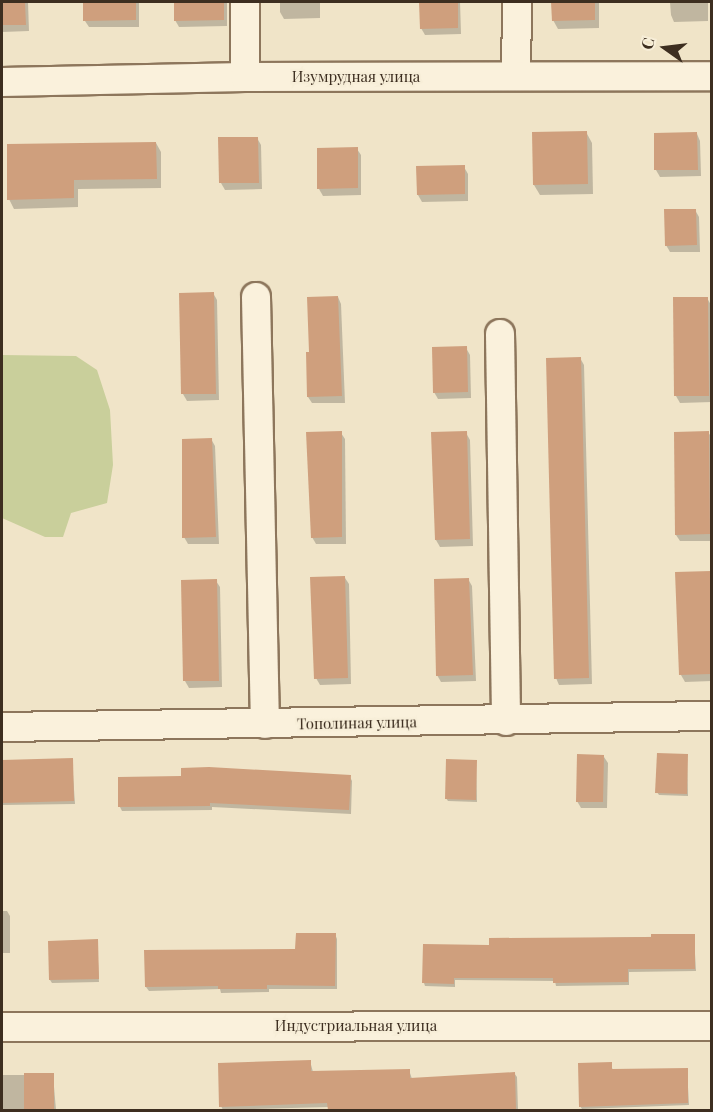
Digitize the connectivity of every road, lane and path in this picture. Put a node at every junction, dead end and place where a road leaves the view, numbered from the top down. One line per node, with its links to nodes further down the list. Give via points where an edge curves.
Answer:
1 (245, 2): 5 (street)
2 (517, 2): 3 (street)
3 (516, 76): 4 (street, Изумрудная улица); 5 (street, Изумрудная улица)
4 (711, 76)
5 (245, 77): 6 (street, Изумрудная улица)
6 (2, 82)
7 (256, 297): 11 (street)
8 (500, 334): 10 (street)
9 (711, 716): 10 (street, Тополиная улица)
10 (506, 721): 11 (street, Тополиная улица)
11 (265, 724): 12 (street, Тополиная улица)
12 (2, 727)
13 (711, 1026): 14 (street, Индустриальная улица)
14 (2, 1027)

